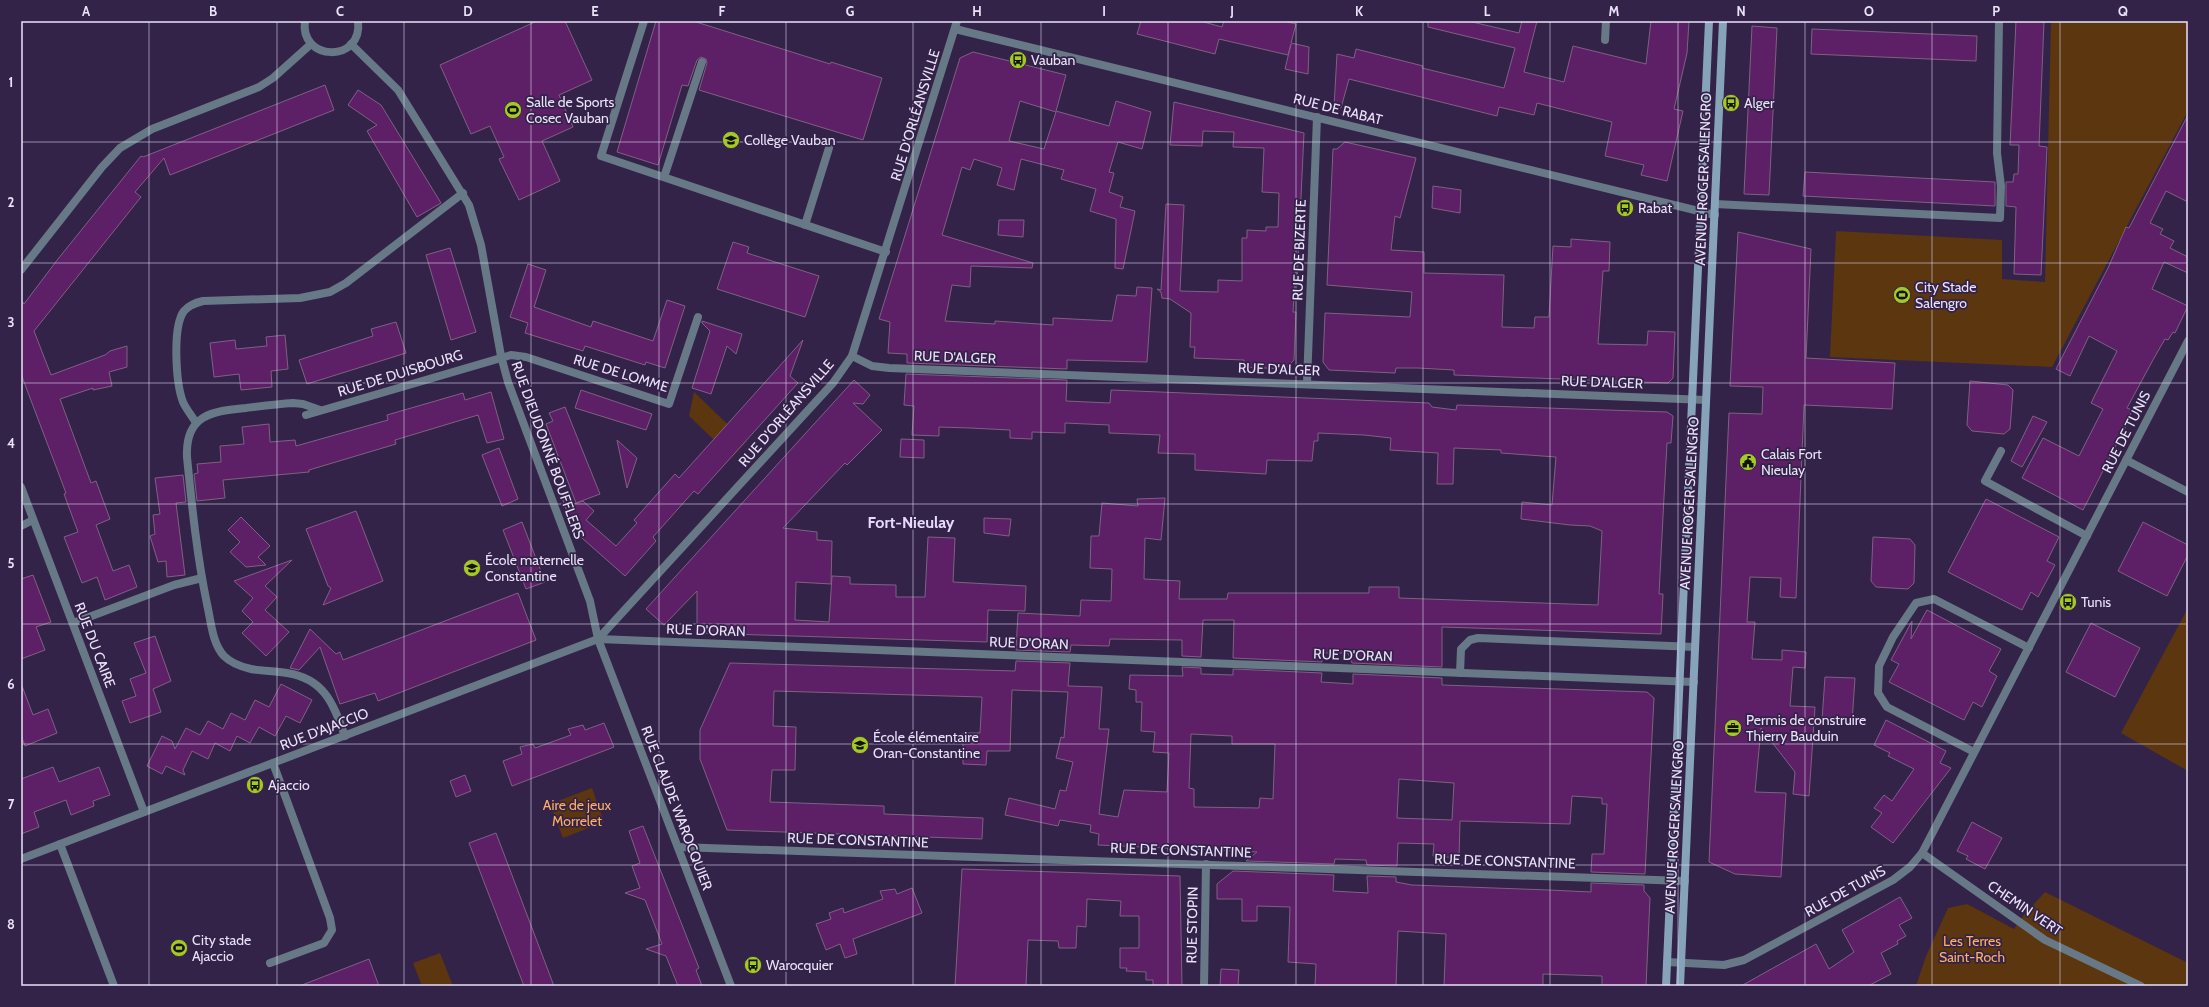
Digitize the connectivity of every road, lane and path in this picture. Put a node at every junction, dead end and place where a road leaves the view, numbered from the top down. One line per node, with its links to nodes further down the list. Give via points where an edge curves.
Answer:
1 (305, 21): 10 (street, via 305,32)
2 (358, 21): 11 (street, via 357,34)
3 (644, 21): 15 (street, via 601,156)
4 (1606, 21): 9 (street)
5 (1709, 21): 18 (main road, AVENUE ROGER SALENGRO)
6 (1723, 21): 17 (main road, AVENUE ROGER SALENGRO)
7 (1999, 21): 17 (street, via 1997,153 2002,186 2000,218)
8 (956, 25): 13 (street, RUE DE RABAT); 21 (street, RUE D'ORLÉANSVILLE)
9 (1605, 40)
10 (311, 44): 11 (street, via 321,51 333,53); 22 (street, via 259,87 152,129 120,148 102,167)
11 (351, 44): 16 (street, RUE DIEUDONNÉ BOUFFLERS, via 398,90)
12 (702, 62): 15 (street)
13 (1317, 118): 18 (street, RUE DE RABAT); 27 (street, RUE DE BIZERTE)
14 (829, 148): 20 (street)
15 (664, 177): 20 (street)
16 (463, 193): 25 (street, RUE DIEUDONNÉ BOUFFLERS, via 475,218 480,238); 32 (street, via 346,283 330,292 300,298 203,301 191,305 179,322 176,350 183,401)
17 (1715, 204): 19 (main road, AVENUE ROGER SALENGRO)
18 (1701, 212): 19 (street, RUE DE RABAT); 28 (main road, AVENUE ROGER SALENGRO)
19 (1715, 216): 29 (main road, AVENUE ROGER SALENGRO)
20 (804, 224): 21 (street)
21 (886, 252): 26 (street, RUE D'ORLÉANSVILLE)
22 (21, 270)
23 (698, 317): 25 (street, RUE DE LOMME, via 669,404 526,357)
24 (2188, 341): 34 (street, RUE DE TUNIS)
25 (501, 356): 30 (street, RUE DE DUISBOURG); 42 (street, RUE DIEUDONNÉ BOUFFLERS, via 514,399 590,601)
26 (852, 356): 27 (street, RUE D'ALGER, via 872,366 889,368); 42 (street, RUE D'ORLÉANSVILLE, via 828,389)
27 (1307, 383): 28 (street, RUE D'ALGER)
28 (1692, 399): 29 (street, RUE D'ALGER); 43 (main road, AVENUE ROGER SALENGRO)
29 (1706, 400): 44 (main road, AVENUE ROGER SALENGRO)
30 (320, 410): 31 (street, RUE DE DUISBOURG); 32 (street, via 293,402 219,411 207,415)
31 (306, 414)
32 (196, 423): 40 (street, via 187,442 186,457 196,550)
33 (2001, 451): 39 (street, via 1985,481)
34 (2126, 460): 36 (street); 39 (street, RUE DE TUNIS)
35 (21, 487): 37 (street, RUE DU CAIRE)
36 (2188, 492)
37 (33, 520): 38 (street); 41 (street, RUE DU CAIRE)
38 (21, 526)
39 (2087, 536): 45 (street, RUE DE TUNIS)
40 (202, 578): 41 (street, via 174,584); 49 (street, via 213,633 224,656 246,668 294,674 314,682 332,704)
41 (73, 623): 52 (street, RUE DU CAIRE)
42 (598, 639): 46 (street, RUE D'ORAN); 49 (street, RUE D'AJACCIO); 54 (street, RUE CLAUDE WAROCQUIER)
43 (1681, 647): 44 (street); 46 (street, via 1478,638 1470,640 1461,649); 47 (main road, AVENUE ROGER SALENGRO)
44 (1695, 647): 48 (main road, AVENUE ROGER SALENGRO)
45 (2029, 648): 50 (street, RUE DE TUNIS); 50 (street, via 1934,599 1916,603 1893,637 1879,666 1878,693 1887,707)
46 (1460, 673): 47 (street, RUE D'ORAN)
47 (1680, 681): 48 (street, RUE D'ORAN); 58 (main road, AVENUE ROGER SALENGRO)
48 (1694, 682): 59 (main road, AVENUE ROGER SALENGRO)
49 (345, 736): 51 (street, RUE D'AJACCIO)
50 (1974, 752): 55 (street, RUE DE TUNIS)
51 (273, 762): 52 (street, RUE D'AJACCIO); 62 (street, via 330,918 332,930 324,943)
52 (144, 812): 53 (street, RUE D'AJACCIO)
53 (60, 844): 56 (street, RUE D'AJACCIO); 63 (street)
54 (678, 846): 57 (street, RUE DE CONSTANTINE); 64 (street, RUE CLAUDE WAROCQUIER)
55 (1922, 853): 61 (street, RUE DE TUNIS, via 1910,867 1893,880 1754,955 1724,965); 68 (street, CHEMIN VERT, via 2045,940)
56 (21, 859)
57 (1206, 864): 58 (street, RUE DE CONSTANTINE); 65 (street, RUE STOPIN)
58 (1670, 880): 59 (street, RUE DE CONSTANTINE); 60 (main road, AVENUE ROGER SALENGRO)
59 (1684, 881): 61 (main road, AVENUE ROGER SALENGRO)
60 (1667, 962): 61 (street, RUE DE TUNIS); 66 (main road, AVENUE ROGER SALENGRO)
61 (1681, 963): 67 (main road, AVENUE ROGER SALENGRO)
62 (270, 964)
63 (114, 986)
64 (731, 986)
65 (1204, 986)
66 (1666, 986)
67 (1680, 986)
68 (2141, 986)

